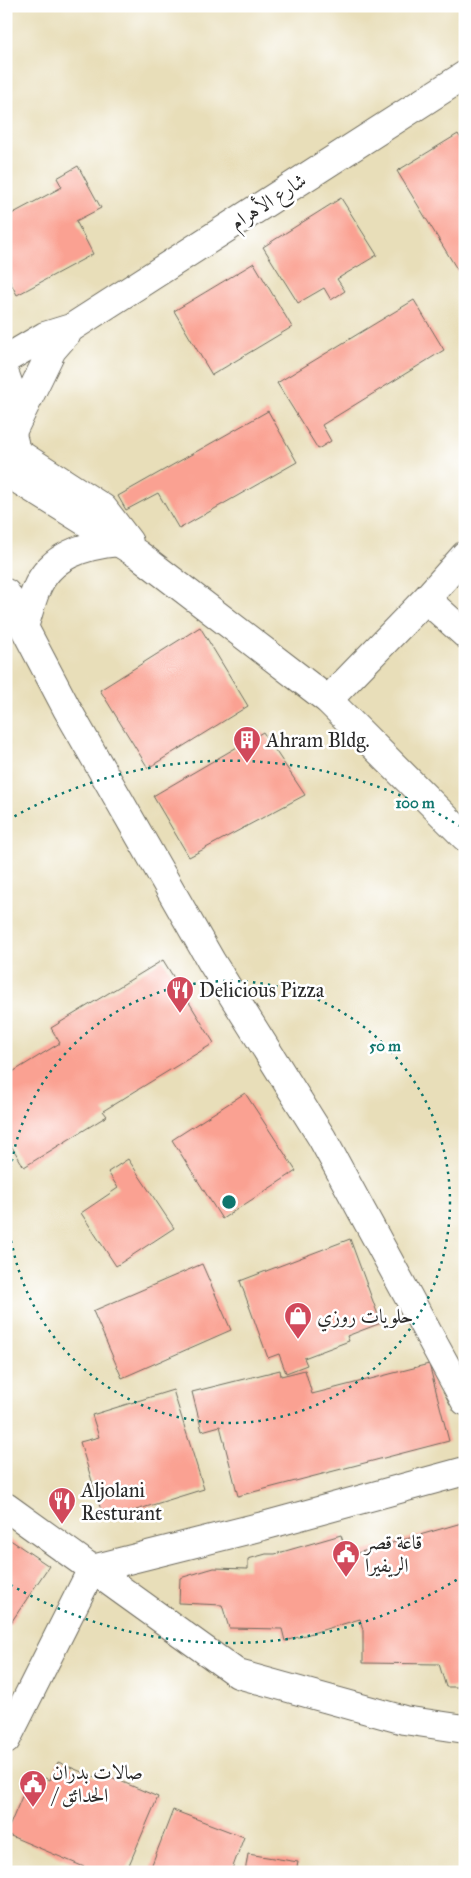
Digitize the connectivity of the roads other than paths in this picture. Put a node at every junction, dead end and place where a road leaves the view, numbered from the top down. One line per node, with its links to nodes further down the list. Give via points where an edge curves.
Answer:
1 (465, 75): 2 (street, شارع الأهرام)
2 (71, 328): 3 (street, via 45,336); 5 (street, via 52,350)
3 (6, 359)
4 (6, 377): 5 (street, via 11,392)
5 (9, 450): 6 (street, via 103,508)
6 (129, 549): 10 (street, via 98,544 65,556 50,569 37,588); 12 (street)
7 (465, 555): 9 (street)
8 (7, 592): 10 (street)
9 (426, 600): 11 (street); 12 (street)
10 (24, 627): 14 (street, via 67,709 211,961 322,1138)
11 (465, 634)
12 (328, 700): 13 (street)
13 (465, 837)
14 (465, 1401)
15 (465, 1472): 17 (street)
16 (6, 1507): 17 (street)
17 (92, 1569): 18 (street, via 238,1674 404,1720); 19 (street)
18 (465, 1729)
19 (6, 1740)

